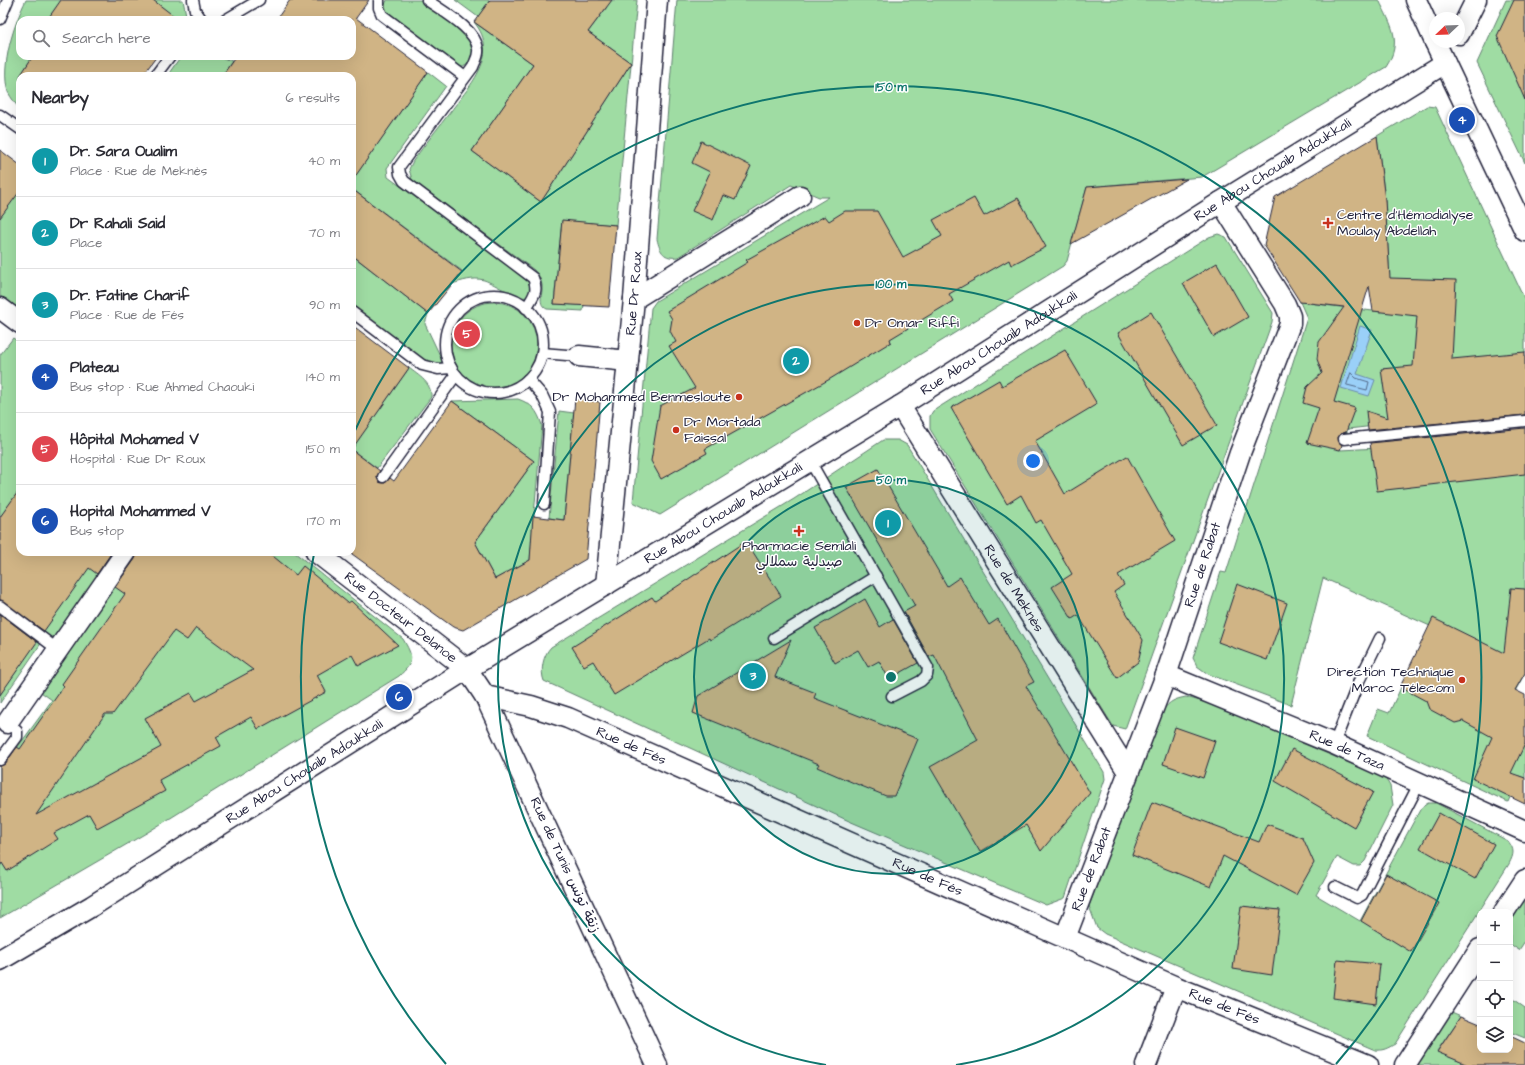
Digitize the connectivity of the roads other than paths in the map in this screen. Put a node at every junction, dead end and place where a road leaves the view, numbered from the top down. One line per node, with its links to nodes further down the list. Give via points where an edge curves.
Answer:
1 (8, 0): 11 (lane)
2 (193, 0): 9 (lane)
3 (259, 0): 10 (lane)
4 (379, 0): 19 (lane, via 382,15)
5 (427, 0): 19 (lane, via 475,38 477,57)
6 (657, 0): 25 (street, Rue Dr Roux)
7 (1416, 0): 13 (street)
8 (1476, 0): 12 (street)
9 (198, 16)
10 (232, 16)
11 (0, 19)
12 (1465, 22)
13 (1429, 29)
14 (1438, 48): 17 (street)
15 (1452, 48): 17 (street)
16 (167, 60): 18 (lane)
17 (1445, 62): 23 (street, Rue Abou Chouaib Adoukkali); 24 (street)
18 (158, 72)
19 (465, 77): 27 (lane, via 399,167 400,174 404,181 533,278 537,286 536,293)
20 (0, 115): 21 (lane)
21 (16, 126)
22 (800, 196): 25 (street)
23 (1221, 202): 35 (street, Rue Abou Chouaib Adoukkali); 50 (street, Rue de Rabat, via 1285,304 1290,324 1240,453)
24 (1525, 231)
25 (634, 299): 32 (street, Rue Dr Roux)
26 (0, 308): 29 (street)
27 (526, 308): 30 (lane, via 540,329); 33 (lane, via 506,297 490,296 474,299 461,309 451,321 446,337 446,353)
28 (356, 315): 33 (lane, via 422,365)
29 (16, 320)
30 (542, 353): 31 (lane); 34 (lane, via 533,375)
31 (579, 356): 32 (street)
32 (628, 361): 44 (street, Rue Dr Roux)
33 (454, 372): 34 (lane, via 461,381 475,390 490,394 506,392); 39 (lane)
34 (528, 379): 40 (lane, via 542,395 550,412)
35 (900, 406): 38 (street, Rue Abou Chouaib Adoukkali); 56 (street, Rue de Meknès)
36 (1525, 421): 37 (lane)
37 (1344, 439)
38 (810, 461): 43 (lane); 44 (street, Rue Abou Chouaib Adoukkali)
39 (383, 477)
40 (544, 504)
41 (123, 556): 48 (street)
42 (321, 556): 49 (street, Rue Docteur Delanoe)
43 (876, 576): 46 (lane); 52 (lane, via 928,668 927,676 921,681)
44 (606, 585): 49 (street, Rue Abou Chouaib Adoukkali)
45 (0, 606): 48 (lane)
46 (774, 638)
47 (1380, 638): 54 (lane, via 1358,681)
48 (57, 649): 53 (street)
49 (467, 669): 51 (street, Rue de Tunis زنقة تونس); 64 (street, Rue Abou Chouaib Adoukkali, via 92,906)
50 (1166, 675): 54 (street, Rue de Taza); 56 (street, Rue de Rabat)
51 (485, 696): 62 (street, Rue de Fés, via 531,706 568,718); 66 (street, Rue de Tunis زنقة تونس)
52 (892, 696)
53 (4, 720): 55 (lane, via 17,730 16,737)
54 (1334, 744): 57 (street, Rue de Taza)
55 (0, 760)
56 (1128, 772): 62 (street, Rue de Rabat)
57 (1420, 782): 58 (street, Rue de Taza); 60 (lane, via 1362,895 1357,898)
58 (1525, 832)
59 (1525, 880): 61 (street)
60 (1335, 887)
61 (1506, 909)
62 (1065, 938): 65 (street, Rue de Fés)
63 (1477, 954): 69 (street)
64 (0, 960)
65 (1176, 987): 67 (street); 68 (street, Rue de Fés)
66 (658, 1065)
67 (1146, 1065)
68 (1368, 1065)
69 (1405, 1065)

